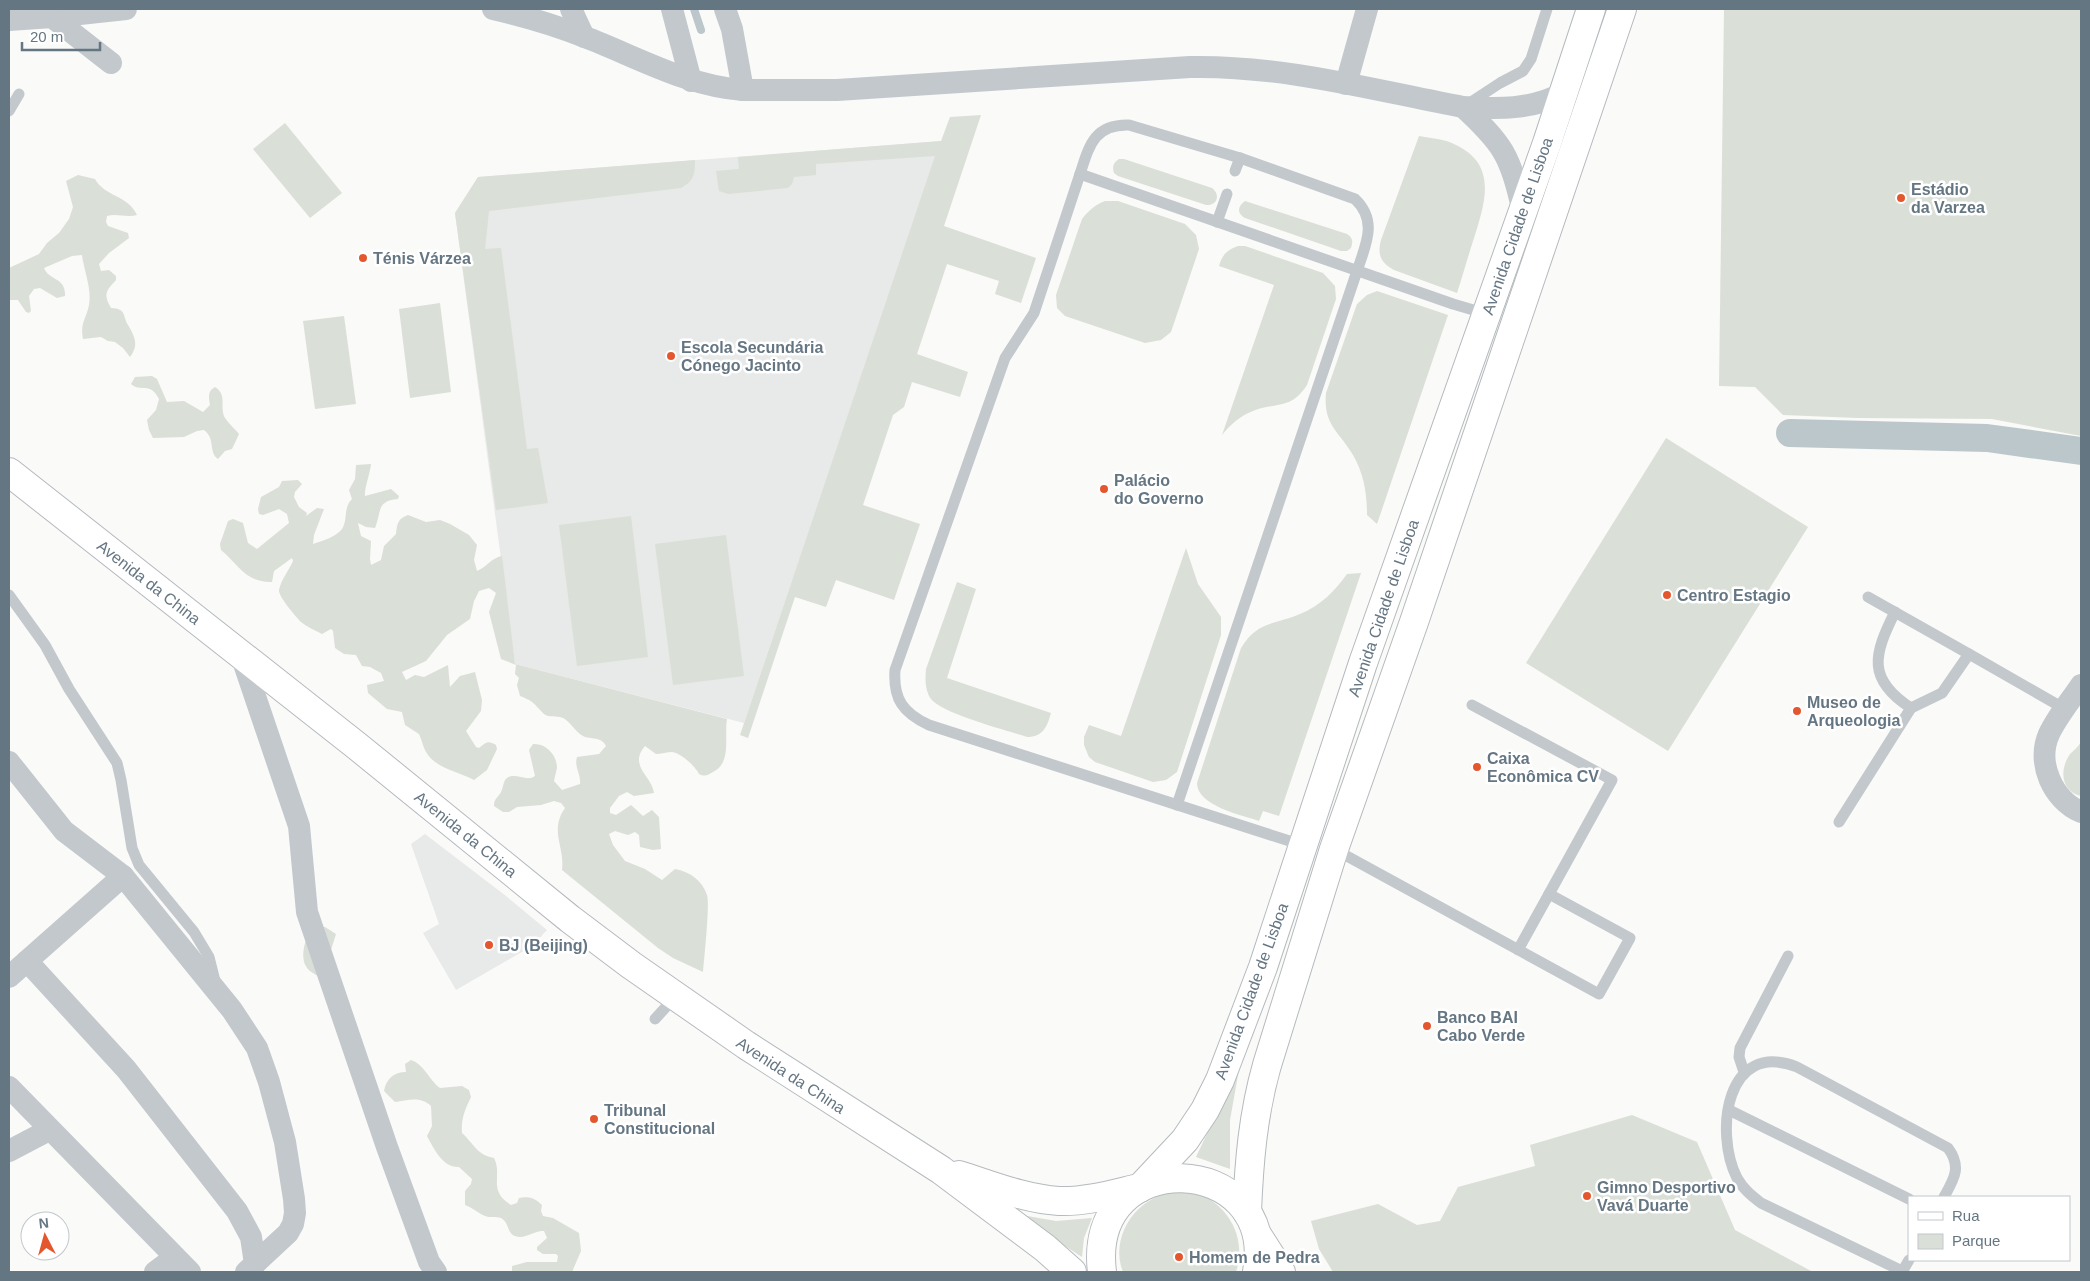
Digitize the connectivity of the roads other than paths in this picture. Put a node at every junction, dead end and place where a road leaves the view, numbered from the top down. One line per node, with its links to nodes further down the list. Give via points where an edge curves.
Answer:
1 (126, 9): 10 (street)
2 (493, 9): 13 (street, via 536,19)
3 (571, 9): 13 (street)
4 (672, 9): 15 (street)
5 (744, 9): 11 (street)
6 (1367, 9): 16 (street)
7 (1547, 9): 20 (lane, via 1530,60 1523,71)
8 (1591, 9): 18 (main road, Avenida Cidade de Lisboa)
9 (1622, 9): 45 (main road, Avenida Cidade de Lisboa)
10 (52, 13): 12 (street); 14 (street)
11 (728, 19): 17 (street)
12 (9, 20)
13 (584, 36): 15 (street)
14 (111, 63)
15 (691, 81): 17 (street)
16 (1346, 84): 17 (street, via 1282,71 1224,66 837,90); 20 (street)
17 (744, 90)
18 (1563, 93): 20 (street, via 1551,100 1526,106); 26 (main road, Avenida Cidade de Lisboa)
19 (19, 94): 21 (lane)
20 (1463, 107): 26 (street, via 1501,147 1515,177)
21 (9, 111)
22 (1240, 158): 23 (lane); 24 (lane, via 1129,125 1118,125 1096,136); 28 (lane, via 1354,199 1362,206 1368,228)
23 (1235, 171)
24 (1080, 174): 27 (lane); 41 (lane, via 1034,313 1005,358 895,670 894,683 904,709 929,725)
25 (1227, 194): 27 (lane)
26 (1522, 208): 29 (main road, Avenida Cidade de Lisboa)
27 (1217, 222): 28 (lane)
28 (1357, 271): 29 (lane); 41 (lane)
29 (1486, 314): 44 (main road, Avenida Cidade de Lisboa)
30 (9, 472): 35 (main road, Avenida da China)
31 (9, 595): 52 (lane, via 45,645 117,763 132,848 139,865 199,940 209,957)
32 (1868, 597): 33 (lane)
33 (1895, 612): 34 (lane); 38 (lane, via 1881,640 1878,655 1880,672 1886,687)
34 (1969, 654): 38 (lane, via 1942,693); 39 (lane)
35 (241, 655): 53 (main road, Avenida da China, via 570,919); 69 (street, via 299,826 307,912 390,1156 429,1262)
36 (2081, 685): 39 (street)
37 (1472, 705): 47 (lane, via 1612,780)
38 (1911, 708): 43 (lane)
39 (2065, 709): 42 (street, via 2049,734 2045,760 2052,786 2072,808)
40 (9, 762): 46 (street, via 64,831)
41 (1177, 805): 44 (lane)
42 (2081, 812)
43 (1839, 822)
44 (1302, 845): 61 (main road, Avenida Cidade de Lisboa, via 1263,967 1220,1080 1186,1140)
45 (1334, 849): 48 (lane); 64 (main road, Avenida Cidade de Lisboa, via 1258,1097 1250,1149)
46 (123, 876): 50 (street); 52 (street)
47 (1549, 894): 48 (lane); 48 (lane, via 1630,938 1599,994)
48 (1518, 950)
49 (1788, 956): 55 (lane, via 1740,1048)
50 (27, 961): 51 (street); 67 (street, via 126,1069 238,1211 250,1237)
51 (9, 978)
52 (216, 991): 67 (street, via 256,1048 278,1113 294,1199 293,1224 288,1233)
53 (676, 996): 54 (lane); 60 (main road, Avenida da China, via 846,1111)
54 (655, 1019)
55 (1744, 1072): 57 (lane, via 1730,1097); 62 (lane, via 1762,1063 1784,1061 1948,1148 1955,1158 1956,1171)
56 (9, 1087): 58 (street)
57 (1729, 1110): 63 (lane); 74 (lane, via 1728,1137 1732,1163 1747,1192 1761,1203)
58 (49, 1130): 59 (street); 66 (street)
59 (9, 1151)
60 (942, 1170): 61 (main road, Avenida da China, via 1031,1196 1060,1201); 70 (main road, Avenida da China)
61 (1140, 1188): 64 (main road, via 1162,1179 1186,1177 1210,1183 1231,1195); 71 (main road, via 1121,1203 1108,1224 1101,1247)
62 (1945, 1196)
63 (1908, 1199)
64 (1252, 1224): 72 (main road, Avenida Cidade de Lisboa, via 1260,1258); 73 (main road)
65 (1908, 1261): 74 (lane)
66 (182, 1265): 68 (street)
67 (250, 1268)
68 (155, 1272)
69 (436, 1272)
70 (1072, 1272)
71 (1102, 1272)
72 (1258, 1272)
73 (1281, 1272)
74 (1902, 1272)

